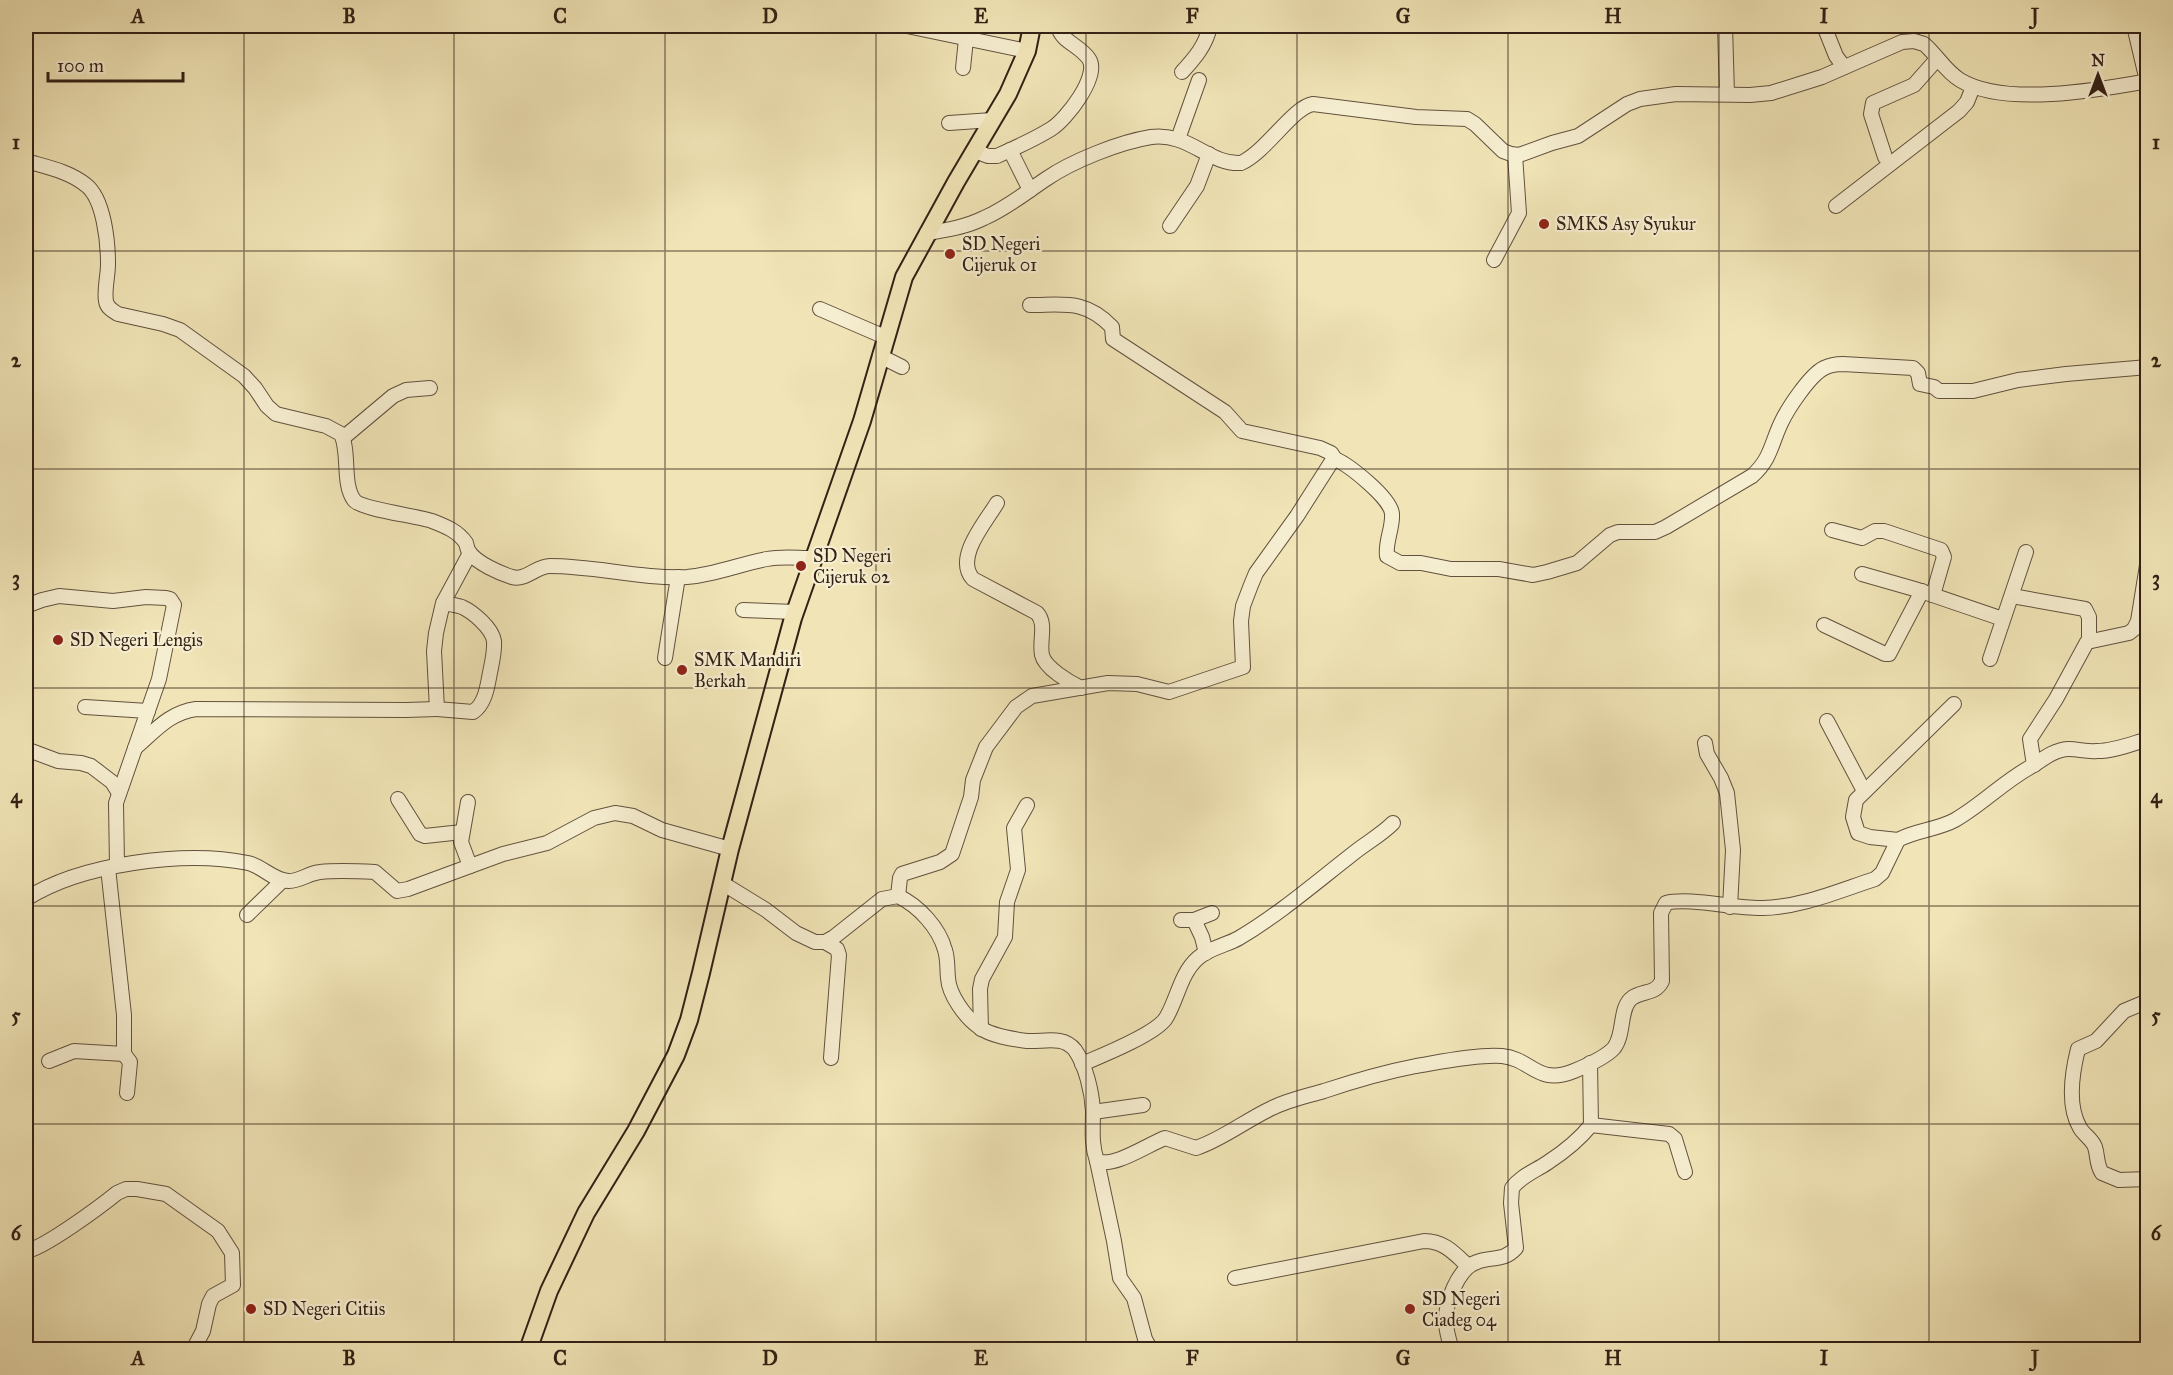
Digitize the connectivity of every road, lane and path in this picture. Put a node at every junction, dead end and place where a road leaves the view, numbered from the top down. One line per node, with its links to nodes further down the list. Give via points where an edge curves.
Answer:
1 (907, 26): 8 (street)
2 (1032, 26): 9 (main road)
3 (1058, 26): 21 (street, via 1060,34 1088,58 1091,71 1086,86 1061,122)
4 (1210, 26): 13 (street, via 1198,54)
5 (1725, 26): 17 (street)
6 (1824, 26): 11 (street)
7 (2134, 26): 15 (street)
8 (966, 39): 9 (street); 12 (street)
9 (1027, 51): 18 (main road)
10 (1937, 59): 11 (street, via 1924,44 1908,41); 16 (street, via 1953,76); 25 (street, via 1914,85 1873,104 1871,114)
11 (1844, 67): 17 (street, via 1771,93)
12 (963, 68)
13 (1182, 72)
14 (1198, 80): 20 (street)
15 (2147, 81): 16 (street, via 2063,93 2003,93)
16 (1973, 87): 28 (street, via 1959,111)
17 (1726, 94): 23 (street, via 1640,99 1578,136)
18 (992, 120): 19 (street); 22 (main road)
19 (949, 123)
20 (1178, 139): 24 (street); 27 (street, via 1152,137 1103,151)
21 (1010, 150): 22 (street, via 992,156); 27 (street)
22 (975, 151): 30 (main road)
23 (1515, 155): 24 (street, via 1503,151 1467,119 1312,104 1302,108 1250,158 1241,163); 31 (street, via 1519,213)
24 (1220, 158): 29 (street)
25 (1885, 158)
26 (26, 161): 39 (street, via 79,179 96,198 107,249 106,302 112,311 180,330 244,376 276,414 326,426)
27 (1030, 190): 30 (street, via 976,222)
28 (1836, 206)
29 (1170, 226)
30 (927, 233): 34 (main road, via 904,277)
31 (1494, 260)
32 (1030, 305): 40 (street, via 1078,304 1086,308 1112,327 1113,339 1225,412 1239,429 1320,448)
33 (820, 309): 34 (street)
34 (885, 337): 36 (main road)
35 (908, 353): 36 (street, via 901,370)
36 (880, 356): 45 (main road, via 862,421)
37 (2148, 367): 40 (street, via 2018,380 1952,392 1920,384 1913,368 1843,364 1822,368 1794,402 1767,457 1752,476 1655,532 1618,532 1577,563 1533,575 1393,561 1386,549 1391,509 1374,489)
38 (429, 388): 39 (street, via 406,390 393,396)
39 (344, 438): 44 (street, via 355,502 446,526 461,538)
40 (1335, 459): 60 (street, via 1251,585 1241,621 1242,667 1169,692 1124,683)
41 (997, 503): 60 (street, via 966,555 968,573 1037,613 1041,620 1042,657)
42 (1832, 530): 49 (street, via 1862,537 1884,531 1941,550 1944,557)
43 (2026, 552): 50 (street)
44 (470, 553): 48 (street, via 501,573 518,578 547,566); 51 (street)
45 (812, 558): 48 (street, via 773,558); 54 (main road)
46 (2148, 559): 57 (street, via 2134,629)
47 (1862, 574): 49 (street)
48 (678, 577): 58 (street)
49 (1927, 593): 55 (street); 56 (street, via 1889,654)
50 (2012, 596): 55 (street); 57 (street, via 2085,609)
51 (443, 603): 63 (street, via 434,651); 63 (street, via 463,607 490,631 494,639 493,661 477,709 473,712)
52 (26, 606): 64 (street, via 59,596 113,601 170,599 174,609)
53 (744, 610): 54 (street)
54 (795, 612): 79 (main road)
55 (2003, 619): 59 (street)
56 (1824, 625)
57 (2089, 641): 70 (street, via 2030,740)
58 (665, 658)
59 (1990, 659)
60 (1081, 688): 84 (street, via 1032,696 1016,707 986,747 952,854 902,874)
61 (1954, 704): 71 (street)
62 (85, 707): 64 (street)
63 (437, 708): 69 (street, via 196,708 170,718)
64 (148, 711): 69 (street)
65 (1827, 721): 71 (street)
66 (2148, 739): 70 (street, via 2098,752 2069,749)
67 (1705, 742): 86 (street, via 1726,793 1733,850)
68 (26, 749): 72 (street, via 58,761 91,766 112,782)
69 (134, 749): 72 (street)
70 (2034, 765): 78 (street, via 1954,820)
71 (1864, 791): 78 (street, via 1856,800 1853,817 1858,832)
72 (119, 793): 81 (street)
73 (398, 799): 77 (street, via 420,834)
74 (468, 802): 77 (street)
75 (1027, 805): 92 (street, via 1014,828 1018,870 1007,902 1005,937 982,979)
76 (1393, 823): 90 (street, via 1263,922)
77 (462, 832): 80 (street)
78 (1898, 840): 86 (street, via 1875,879 1792,905)
79 (730, 849): 80 (street, via 615,813 594,818 547,843); 83 (main road)
80 (467, 860): 82 (street, via 397,891 375,872 312,873 297,880)
81 (113, 866): 82 (street, via 229,860 254,865); 85 (street, via 70,879); 93 (street)
82 (283, 880): 88 (street)
83 (722, 883): 89 (street, via 804,938); 109 (main road, via 689,1020 672,1065 586,1213 549,1291)
84 (898, 896): 89 (street, via 874,904); 92 (street, via 914,905 940,938 950,989)
85 (26, 899)
86 (1730, 907): 96 (street, via 1666,903 1660,913 1662,981 1652,992 1628,1002 1613,1050)
87 (1212, 912): 90 (street, via 1188,920 1202,938)
88 (247, 915)
89 (825, 942): 94 (street, via 837,949 839,955)
90 (1206, 953): 97 (street, via 1182,979 1167,1016 1158,1027)
91 (2148, 1001): 104 (street, via 2124,1011 2096,1041 2078,1049 2072,1105 2080,1130 2093,1144 2102,1173 2119,1180)
92 (981, 1029): 97 (street, via 1009,1038 1069,1044)
93 (124, 1054): 95 (street, via 74,1051); 98 (street, via 130,1062)
94 (831, 1058)
95 (49, 1061)
96 (1590, 1063): 101 (street); 102 (street, via 1556,1075 1540,1074 1498,1055 1417,1066 1287,1102 1196,1148 1165,1138 1109,1163)
97 (1082, 1064): 100 (street)
98 (127, 1094)
99 (1143, 1105): 100 (street)
100 (1093, 1112): 102 (street)
101 (1591, 1125): 103 (street, via 1669,1134 1675,1139); 106 (street, via 1581,1138 1512,1188 1516,1248 1509,1255)
102 (1096, 1161): 110 (street, via 1120,1278 1134,1298)
103 (1685, 1172)
104 (2148, 1179)
105 (26, 1251): 108 (street, via 48,1242 126,1189 166,1194 218,1231 232,1253 233,1285 213,1296)
106 (1468, 1266): 107 (street, via 1447,1246 1424,1241); 111 (street, via 1448,1307 1446,1323)
107 (1235, 1278)
108 (193, 1350)
109 (528, 1350)
110 (1151, 1350)
111 (1452, 1350)

